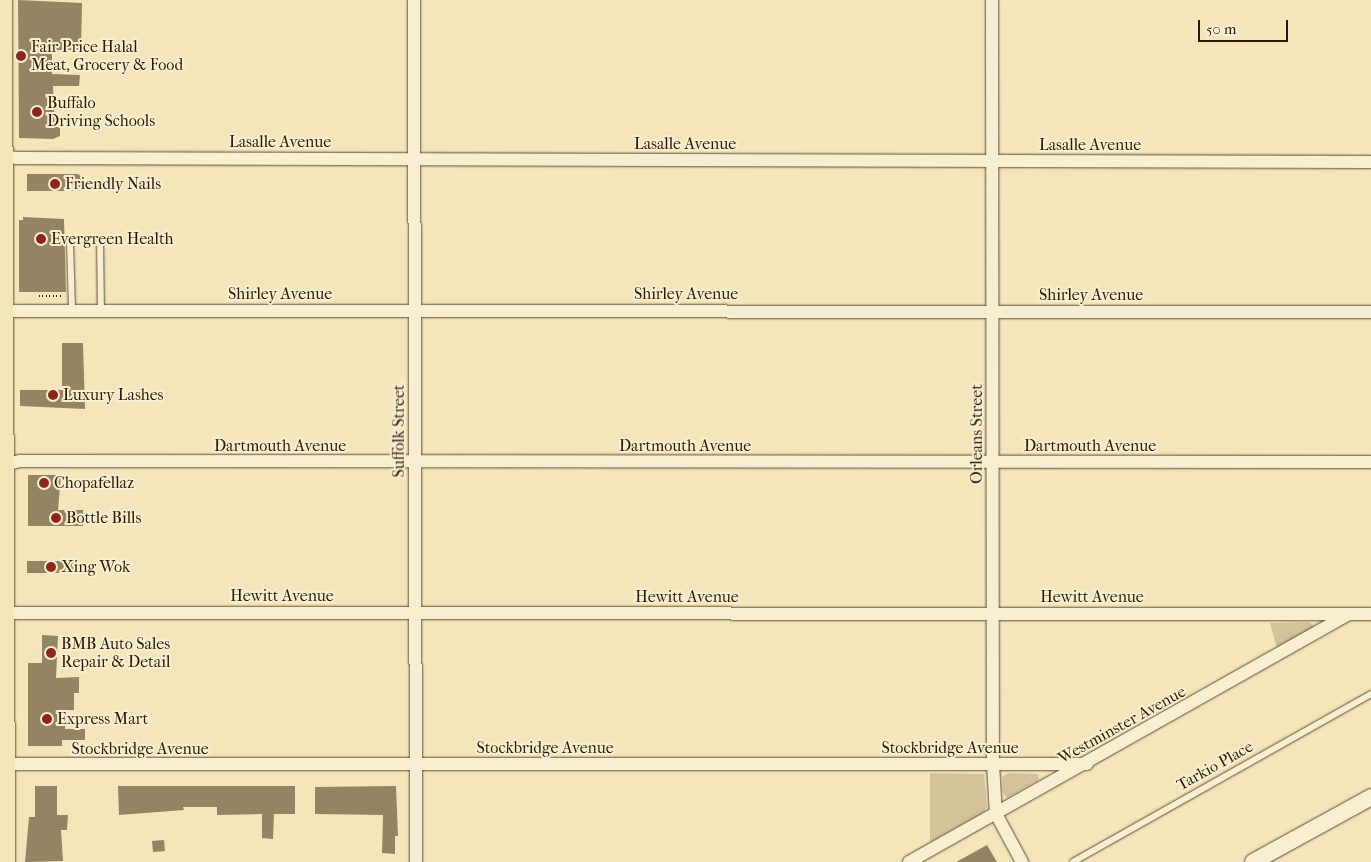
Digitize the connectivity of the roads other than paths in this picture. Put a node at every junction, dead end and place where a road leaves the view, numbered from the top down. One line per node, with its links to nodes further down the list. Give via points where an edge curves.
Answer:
1 (2, 0): 4 (main road)
2 (414, 0): 5 (street, Suffolk Street)
3 (992, 0): 6 (street, Orleans Street)
4 (1, 156): 5 (street, Lasalle Avenue); 13 (main road)
5 (414, 159): 6 (street, Lasalle Avenue); 12 (street, Suffolk Street)
6 (992, 161): 7 (street, Lasalle Avenue); 14 (street, Orleans Street)
7 (1371, 162)
8 (100, 240): 11 (lane)
9 (70, 242): 10 (lane)
10 (72, 310): 11 (street, Shirley Avenue); 13 (street, Shirley Avenue)
11 (101, 310): 12 (street, Shirley Avenue)
12 (415, 310): 14 (street, Shirley Avenue); 16 (street, Suffolk Street)
13 (1, 311): 19 (main road)
14 (993, 311): 15 (street, Shirley Avenue); 17 (street, Orleans Street)
15 (1371, 312)
16 (415, 462): 17 (street, Dartmouth Avenue); 19 (street, Dartmouth Avenue, via 20,461); 21 (street, Suffolk Street)
17 (993, 462): 18 (street, Dartmouth Avenue); 23 (street, Orleans Street)
18 (1371, 462)
19 (2, 466): 20 (main road)
20 (2, 545): 22 (main road)
21 (416, 611): 22 (street, Hewitt Avenue); 23 (street, Hewitt Avenue); 29 (street, Suffolk Street)
22 (4, 613): 26 (main road)
23 (993, 613): 24 (street, Hewitt Avenue); 30 (street, Orleans Street)
24 (1348, 614): 25 (street, Hewitt Avenue); 31 (street, Westminster Avenue)
25 (1371, 614)
26 (2, 649): 28 (main road)
27 (1371, 694): 39 (lane, Tarkio Place)
28 (4, 764): 29 (street, Stockbridge Avenue); 33 (main road)
29 (415, 764): 30 (street, Stockbridge Avenue); 36 (street, Suffolk Street)
30 (993, 764): 31 (street, Stockbridge Avenue); 34 (street, Orleans Street)
31 (1087, 764): 34 (street, Westminster Avenue)
32 (1371, 797): 40 (street)
33 (2, 810): 35 (main road)
34 (996, 814): 37 (street, Westminster Avenue); 38 (street, Orleans Street)
35 (4, 862)
36 (416, 862)
37 (909, 862)
38 (1022, 862)
39 (1073, 862)
40 (1253, 862)

